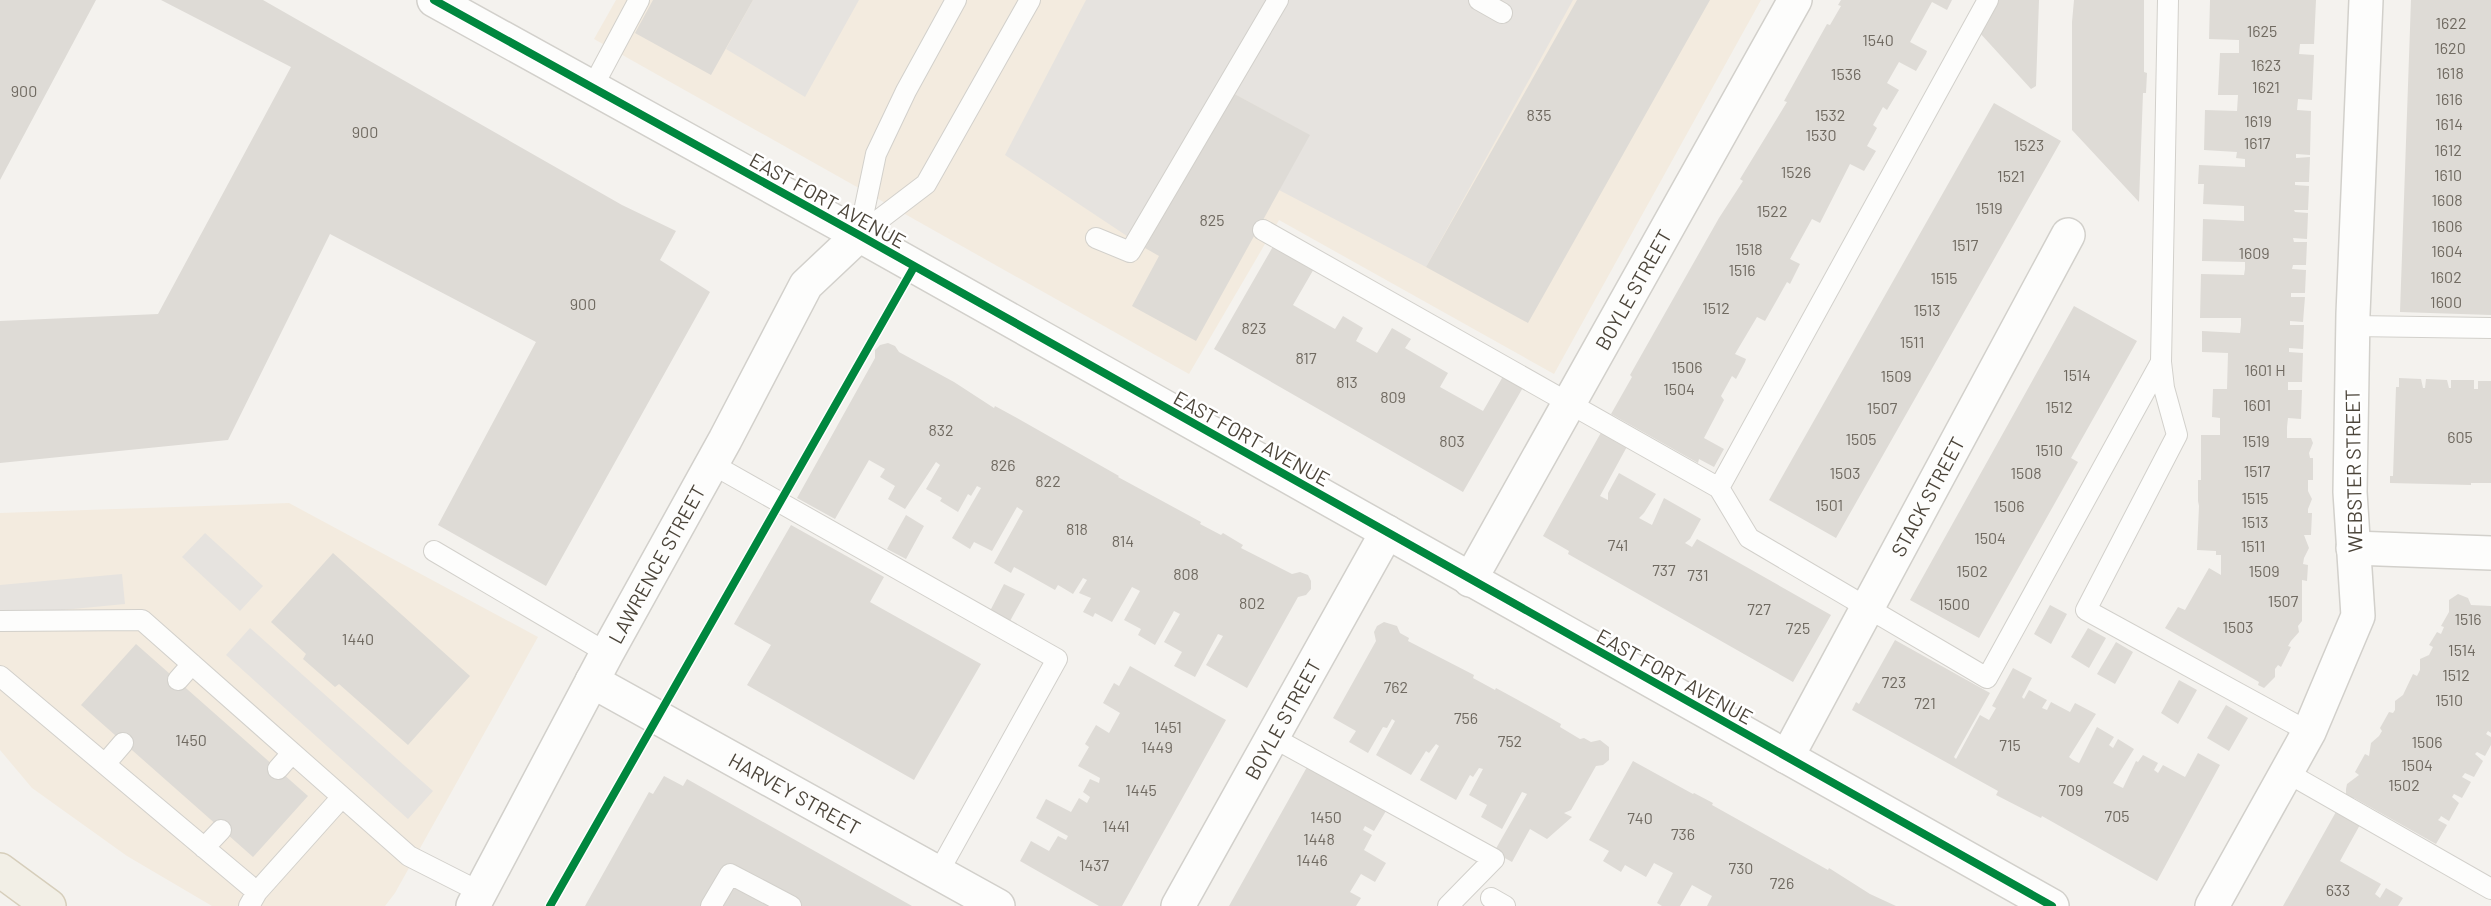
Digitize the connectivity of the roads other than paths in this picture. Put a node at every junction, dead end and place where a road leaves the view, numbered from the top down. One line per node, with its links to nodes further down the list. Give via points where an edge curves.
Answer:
1 (434, 0): 12 (street, EAST FORT AVENUE)
2 (639, 0): 12 (lane)
3 (956, 0): 15 (lane, via 876,154)
4 (1030, 0): 15 (lane, via 926,184)
5 (1278, 0): 16 (lane, via 1131,252)
6 (1479, 0): 11 (lane)
7 (1795, 0): 20 (street, BOYLE STREET)
8 (1989, 0): 22 (lane)
9 (2168, 0): 19 (lane)
10 (2366, 0): 17 (street, WEBSTER STREET)
11 (1502, 13)
12 (592, 88): 15 (street, EAST FORT AVENUE)
13 (1263, 230): 20 (lane)
14 (2068, 235): 28 (street, STACK STREET)
15 (859, 236): 21 (street, LAWRENCE STREET, via 806,285); 23 (street, EAST FORT AVENUE)
16 (1096, 238)
17 (2353, 326): 18 (lane); 24 (street, WEBSTER STREET)
18 (2491, 328)
19 (2161, 362): 28 (lane, via 1987,678); 34 (lane, via 2177,435 2086,610)
20 (1569, 404): 22 (lane); 27 (street, BOYLE STREET)
21 (712, 464): 31 (street, LAWRENCE STREET); 46 (lane, via 1058,659)
22 (1719, 488): 28 (lane, via 1749,537)
23 (1387, 532): 27 (street, EAST FORT AVENUE); 35 (street, BOYLE STREET)
24 (2353, 548): 26 (street); 34 (street, WEBSTER STREET, via 2358,616)
25 (434, 551): 31 (lane)
26 (2491, 553)
27 (1470, 580): 38 (street, EAST FORT AVENUE)
28 (1868, 608): 38 (street, STACK STREET)
29 (0, 621): 30 (lane, via 142,620)
30 (192, 664): 33 (lane); 37 (lane)
31 (599, 667): 46 (street, HARVEY STREET); 49 (street, LAWRENCE STREET)
32 (0, 676): 39 (lane)
33 (178, 680)
34 (2309, 732): 41 (street, WEBSTER STREET)
35 (1272, 737): 56 (street, BOYLE STREET); 57 (lane, via 1494,859)
36 (123, 743): 39 (lane)
37 (292, 753): 40 (lane); 42 (lane)
38 (1787, 758): 58 (street, EAST FORT AVENUE)
39 (105, 764): 44 (lane)
40 (278, 769)
41 (2286, 772): 47 (lane); 59 (street, WEBSTER STREET)
42 (342, 797): 48 (lane); 49 (lane, via 410,856)
43 (221, 830): 44 (lane)
44 (204, 848): 48 (lane)
45 (0, 870): 52 (main road)
46 (939, 873): 55 (street, HARVEY STREET)
47 (2491, 889)
48 (253, 899)
49 (476, 899)
50 (0, 900): 51 (main road)
51 (16, 906)
52 (49, 906)
53 (711, 906): 54 (lane, via 730,874)
54 (791, 906)
55 (998, 906)
56 (1178, 906)
57 (1448, 906)
58 (2052, 906)
59 (2212, 906)

